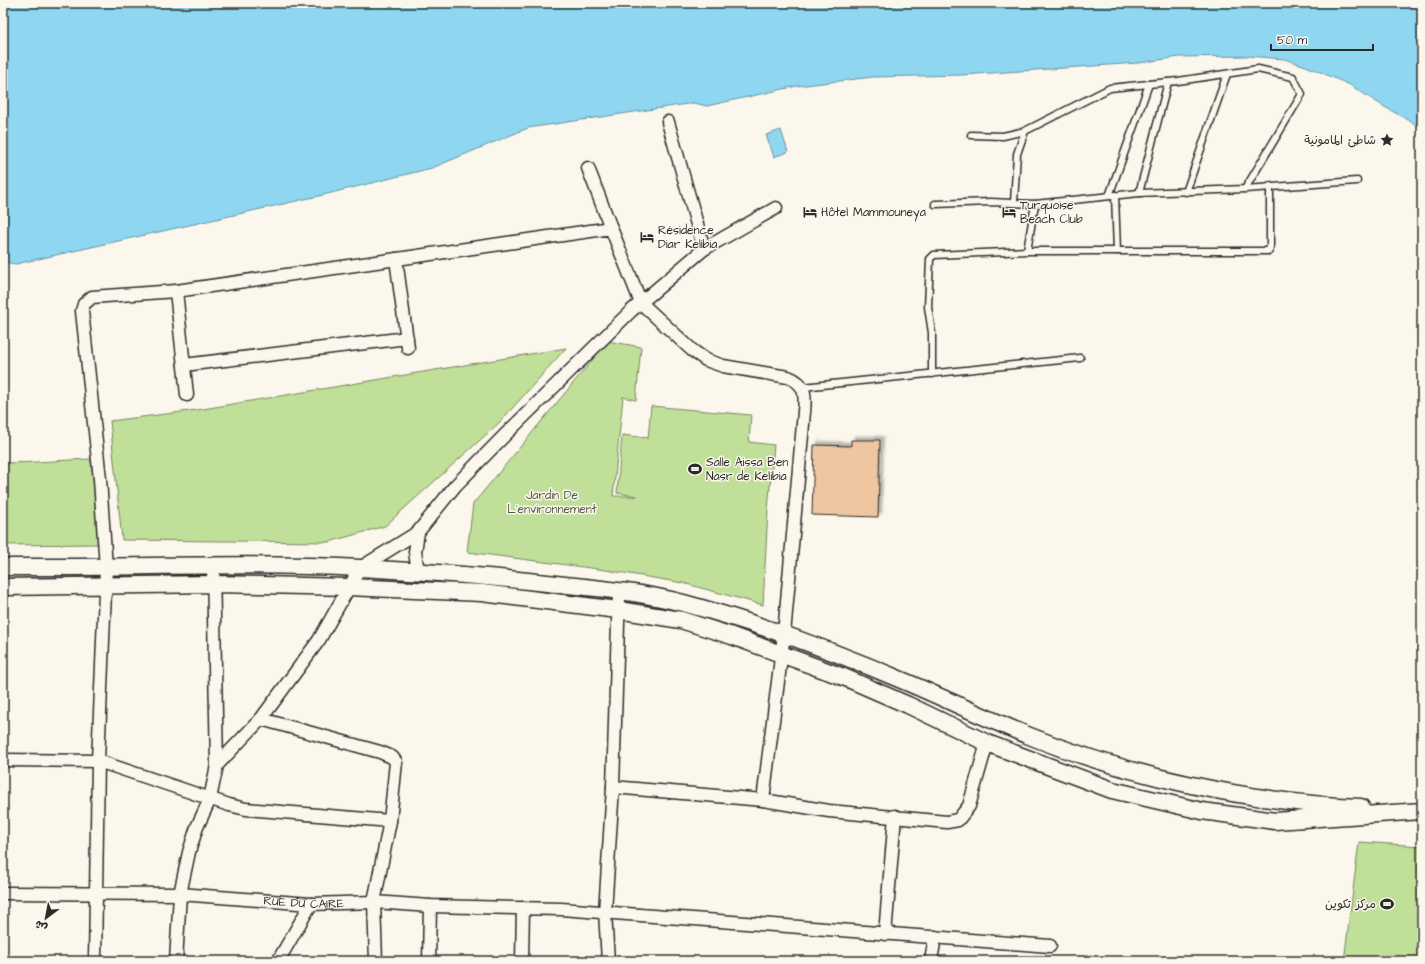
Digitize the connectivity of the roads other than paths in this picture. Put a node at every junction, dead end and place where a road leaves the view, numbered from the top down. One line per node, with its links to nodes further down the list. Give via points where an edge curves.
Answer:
1 (1227, 74): 2 (lane); 10 (lane, via 1258,69 1293,77 1302,94); 11 (lane)
2 (1168, 82): 3 (lane); 12 (lane)
3 (1149, 84): 5 (lane, via 1110,88); 13 (lane)
4 (668, 122): 19 (street)
5 (1025, 131): 6 (lane, via 1003,136); 14 (lane, via 1017,154)
6 (971, 135)
7 (588, 168): 18 (street)
8 (1356, 181): 9 (lane)
9 (1270, 186): 10 (lane); 21 (lane, via 1269,251)
10 (1245, 189): 11 (lane)
11 (1186, 192): 12 (lane)
12 (1139, 193): 13 (lane)
13 (1112, 195): 16 (lane); 21 (lane)
14 (1014, 202): 15 (lane); 16 (lane)
15 (934, 204)
16 (1035, 204): 20 (lane)
17 (776, 208): 19 (street)
18 (611, 228): 22 (street); 24 (street)
19 (704, 249): 24 (street)
20 (1027, 251): 21 (lane); 27 (lane, via 934,255 930,259 928,307 932,333)
21 (1117, 251)
22 (396, 259): 23 (street); 26 (street, via 407,343)
23 (176, 291): 26 (street); 33 (street, via 92,297 84,304 82,311 100,479)
24 (641, 302): 28 (street, via 706,360 723,366 788,377 797,380); 30 (street, via 504,436 456,486)
25 (1080, 358): 27 (lane)
26 (184, 364): 29 (street)
27 (932, 374): 28 (lane)
28 (803, 387): 42 (street, via 803,424)
29 (187, 395)
30 (418, 532): 34 (street); 35 (street, via 415,552)
31 (213, 566): 33 (main road); 34 (main road); 36 (street)
32 (3, 568): 33 (main road)
33 (106, 568): 37 (street)
34 (360, 568): 35 (main road); 39 (street)
35 (418, 572): 40 (main road, via 487,576)
36 (214, 584): 37 (main road); 39 (main road); 48 (street)
37 (104, 586): 38 (main road); 47 (street)
38 (3, 587)
39 (348, 587): 41 (main road, via 482,593); 44 (street, via 319,640)
40 (619, 591): 41 (street); 42 (main road, via 684,604)
41 (618, 610): 43 (main road, via 681,620); 49 (street)
42 (784, 634): 43 (street); 52 (main road, via 872,668 1026,735 1157,777 1251,796)
43 (781, 654): 45 (main road, via 908,705); 51 (street)
44 (261, 720): 48 (street); 55 (street, via 392,757 396,762 396,771)
45 (987, 743): 52 (main road, via 1112,790 1202,811 1275,821 1368,816); 54 (street, via 969,806 958,820 947,822)
46 (3, 760): 47 (street)
47 (98, 762): 50 (street); 57 (street)
48 (217, 765): 50 (street)
49 (612, 787): 51 (street); 63 (street)
50 (210, 799): 55 (street, via 246,809); 58 (street, via 189,852)
51 (763, 800): 54 (street, via 829,811)
52 (1398, 811): 53 (main road)
53 (1422, 811)
54 (896, 816): 64 (street)
55 (390, 821): 59 (street)
56 (3, 893): 57 (street, RUE DU CAIRE)
57 (96, 893): 58 (street, RUE DU CAIRE); 67 (street)
58 (180, 894): 60 (street, RUE DU CAIRE); 68 (street)
59 (374, 902): 60 (street, RUE DU CAIRE); 61 (street, RUE DU CAIRE); 70 (street)
60 (311, 904): 69 (street)
61 (430, 906): 62 (street, RUE DU CAIRE); 71 (street)
62 (523, 908): 63 (street, RUE DU CAIRE); 72 (street)
63 (605, 912): 64 (street, RUE DU CAIRE); 73 (street)
64 (885, 934): 65 (street, RUE DU CAIRE)
65 (935, 937): 66 (street, RUE DU CAIRE); 74 (street)
66 (1050, 946)
67 (95, 961)
68 (176, 961)
69 (278, 961)
70 (376, 961)
71 (429, 961)
72 (522, 961)
73 (608, 961)
74 (931, 961)

